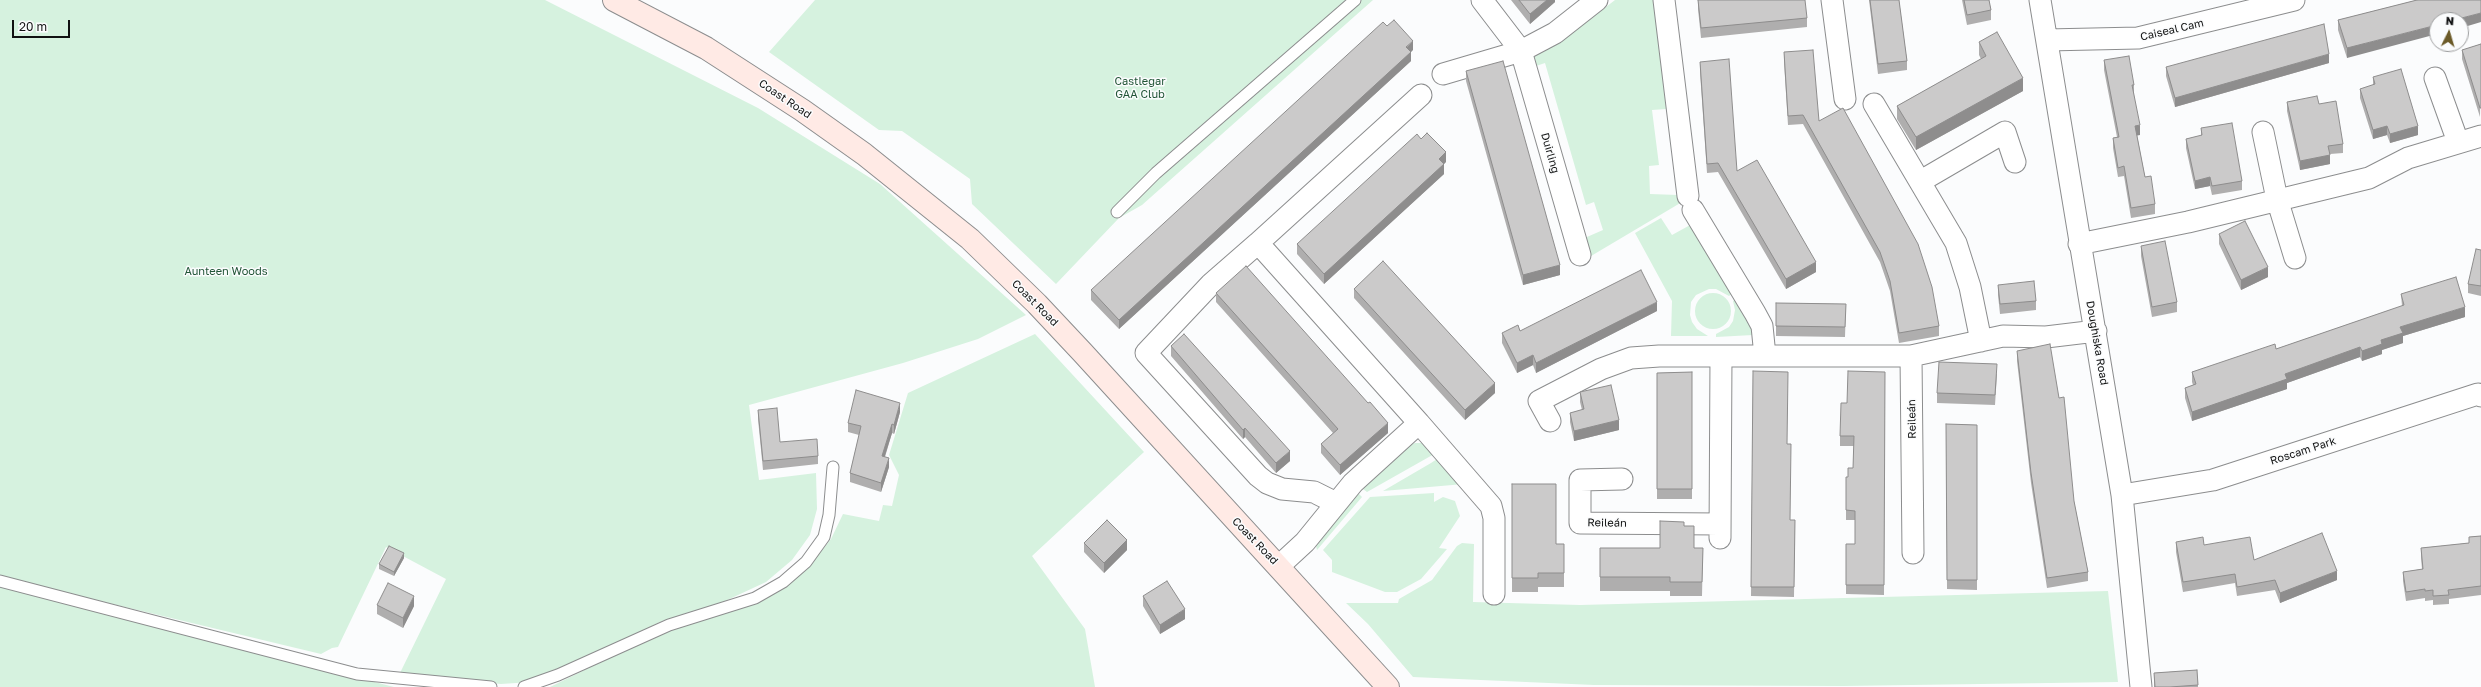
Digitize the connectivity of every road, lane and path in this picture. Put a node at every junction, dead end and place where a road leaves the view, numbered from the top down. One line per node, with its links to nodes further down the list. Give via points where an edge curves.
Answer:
1 (614, 0): 40 (main road, Coast Road, via 706,48 802,110 864,154 970,239 1037,304 1218,503)
2 (1355, 0): 22 (lane, via 1156,173)
3 (1482, 0): 10 (street, Duirling)
4 (1597, 0): 10 (street, via 1555,33)
5 (1664, 0): 30 (street, via 1690,203 1762,326)
6 (1832, 0): 14 (street)
7 (2040, 0): 9 (street, Doughiska Road)
8 (2294, 0): 9 (street, Caiseal Cam, via 2138,38)
9 (2047, 40): 24 (street, Doughiska Road)
10 (1521, 51): 11 (street); 25 (street, Duirling)
11 (1443, 74)
12 (2435, 78): 18 (street)
13 (1422, 95): 23 (street)
14 (1845, 99)
15 (1874, 104): 20 (street)
16 (2263, 132): 21 (street)
17 (2481, 136): 18 (street)
18 (2458, 142): 21 (street, via 2408,158 2369,178)
19 (2015, 162): 20 (street, via 2005,132)
20 (1921, 181): 28 (street, via 1956,242 1970,287)
21 (2277, 200): 24 (street, via 2188,222); 26 (street)
22 (1117, 212)
23 (1258, 243): 34 (street); 38 (street, via 1197,298 1180,320 1146,354 1258,476 1282,489 1314,492)
24 (2079, 244): 27 (street, Doughiska Road)
25 (1580, 255)
26 (2295, 258)
27 (2096, 331): 28 (street, via 2046,337 2003,336); 37 (street, Doughiska Road)
28 (1981, 341): 31 (street)
29 (1721, 356): 30 (street); 33 (street, via 1659,356 1631,358 1616,363 1539,401); 36 (street, Reileán, via 1720,531 1580,523 1580,480)
30 (1765, 356): 31 (street)
31 (1911, 356): 39 (street, Reileán)
32 (2481, 396): 37 (street, Roscam Park, via 2478,394 2213,480)
33 (1550, 421)
34 (1419, 423): 38 (street); 42 (street, via 1491,506 1494,518)
35 (833, 467): 44 (lane, via 829,515 824,537 806,562 783,582 755,598 669,625 558,675)
36 (1622, 479)
37 (2122, 495): 46 (street, Doughiska Road)
38 (1336, 503): 40 (street, via 1305,542)
39 (1913, 553)
40 (1279, 566): 45 (main road, Coast Road)
41 (0, 581): 43 (lane, via 357,674)
42 (1494, 594)
43 (491, 687)
44 (524, 687)
45 (1388, 687)
46 (2141, 687)

